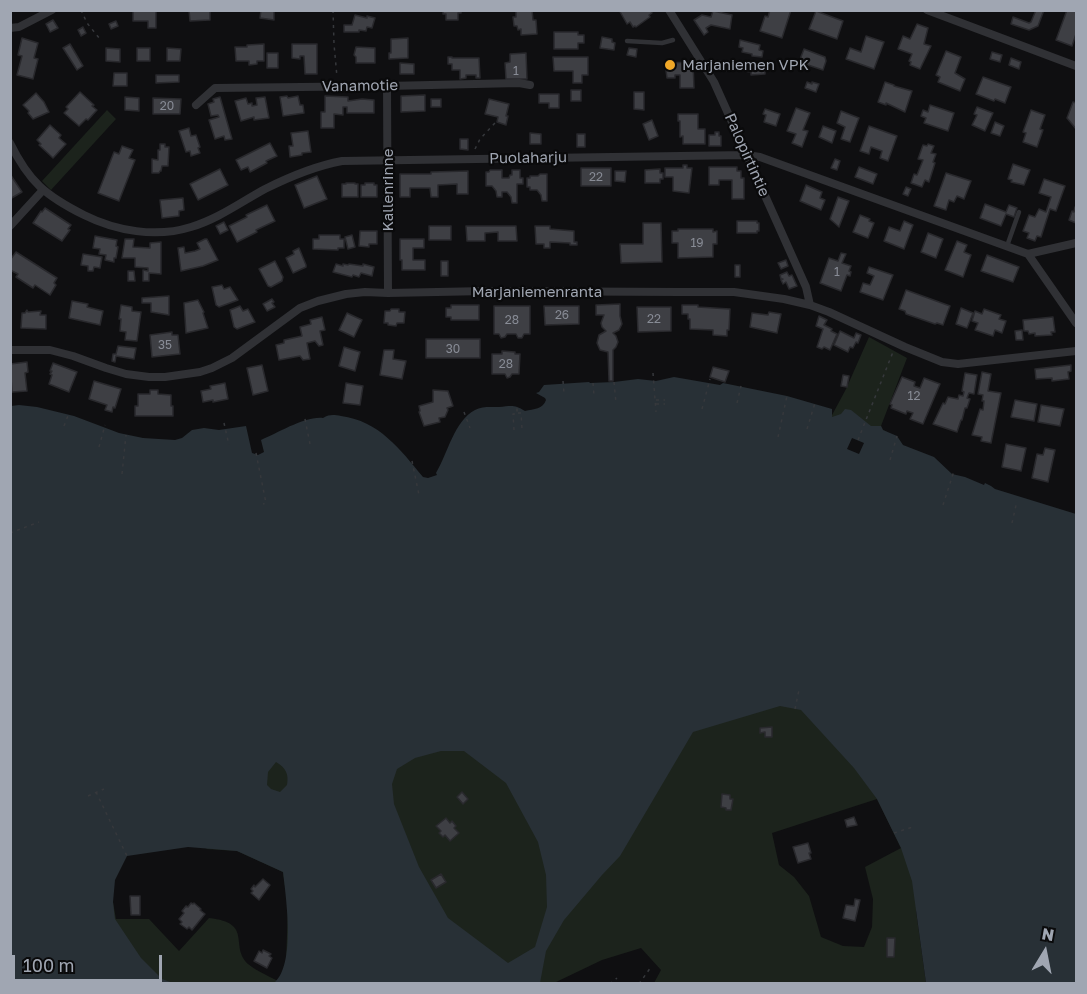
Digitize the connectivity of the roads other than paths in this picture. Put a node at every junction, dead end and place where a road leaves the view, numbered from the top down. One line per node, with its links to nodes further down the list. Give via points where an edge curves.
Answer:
1 (52, 10): 4 (street)
2 (669, 10): 12 (street, Palopirtintie, via 714,82)
3 (927, 10): 7 (street)
4 (10, 28)
5 (673, 40): 6 (lane)
6 (627, 41)
7 (1077, 66)
8 (530, 85): 9 (street, Vanamotie)
9 (387, 86): 10 (street, Vanamotie, via 215,87); 13 (street, Kallenrinne)
10 (196, 105)
11 (10, 143): 14 (street, Puolaharju)
12 (747, 155): 13 (street, Puolaharju); 18 (street, Puolaharju); 21 (street, Palopirtintie, via 806,287)
13 (388, 160): 14 (street, Puolaharju, via 342,162 306,171 220,215 173,231 116,228 71,209); 20 (street, Kallenrinne)
14 (43, 190): 16 (street)
15 (1019, 212): 18 (lane)
16 (10, 226)
17 (1077, 243): 19 (street)
18 (1007, 246): 19 (street, Puolaharju)
19 (1028, 254): 22 (street)
20 (388, 293): 21 (street, Marjaniemenranta, via 734,292); 23 (street, Marjaniemenranta, via 346,294 300,308 232,358 192,374 126,374 50,350)
21 (810, 305): 24 (street, Marjaniemenranta, via 942,362 958,364)
22 (1077, 323)
23 (10, 350)
24 (1077, 351)

